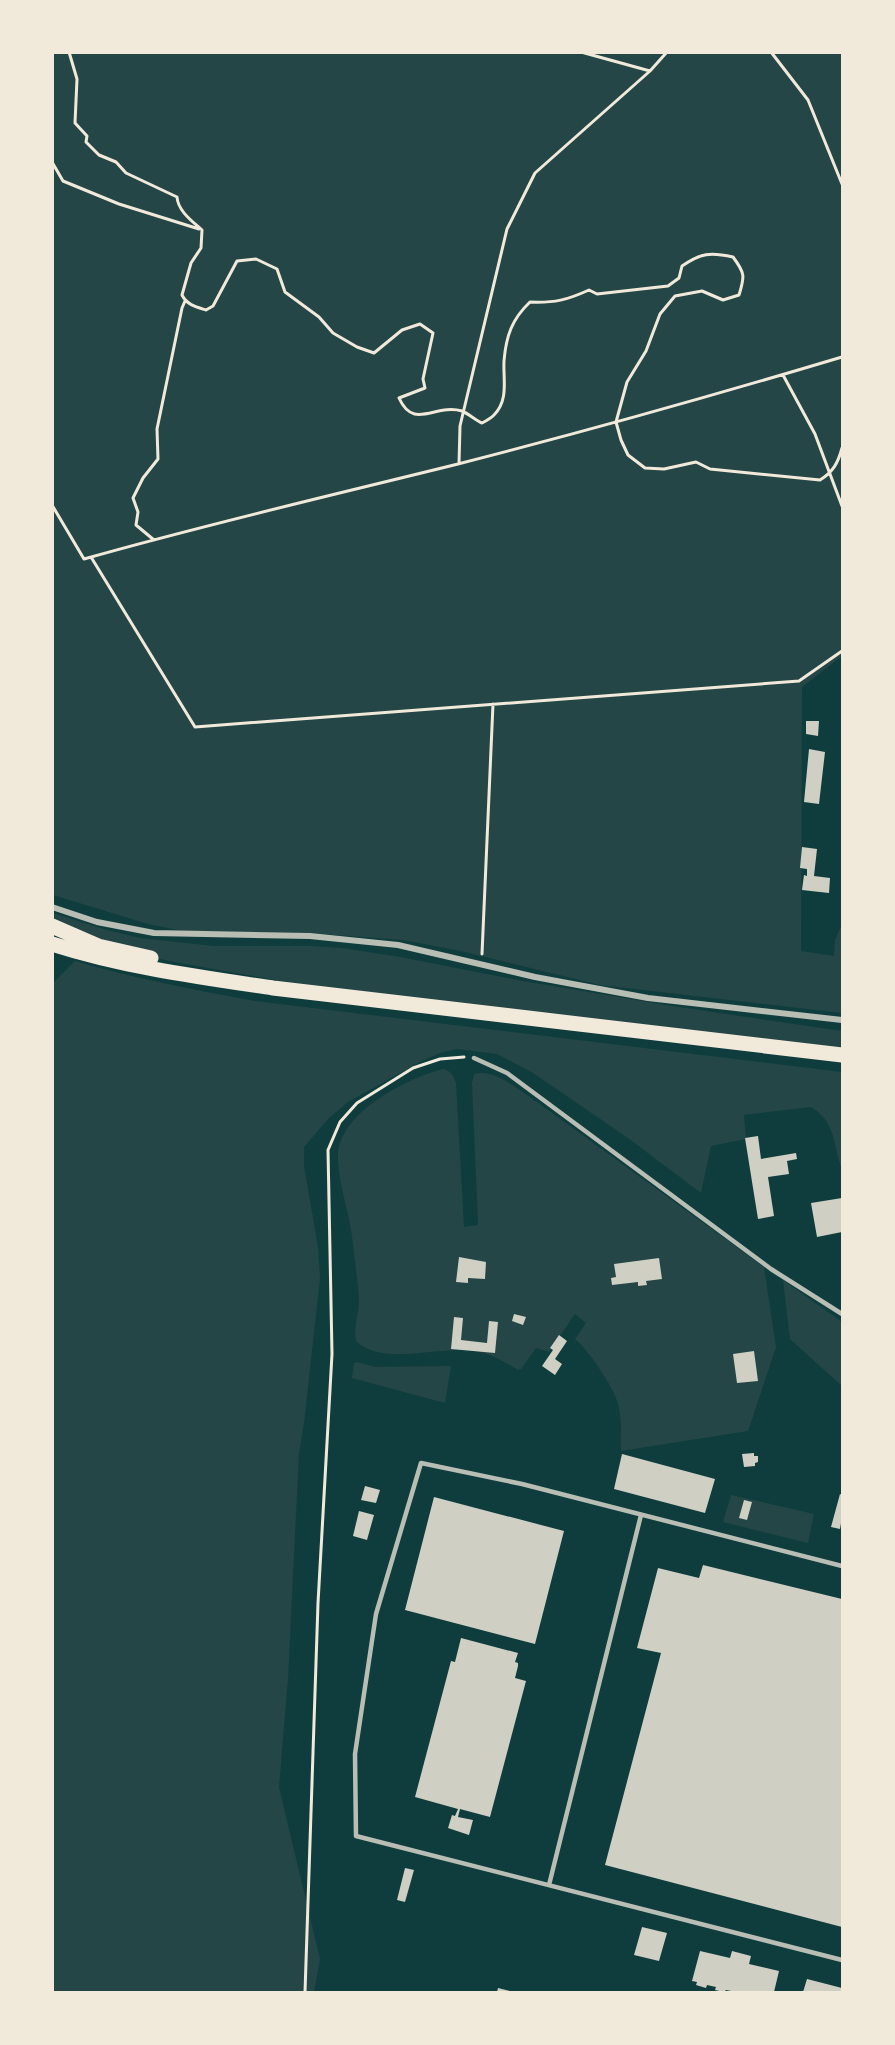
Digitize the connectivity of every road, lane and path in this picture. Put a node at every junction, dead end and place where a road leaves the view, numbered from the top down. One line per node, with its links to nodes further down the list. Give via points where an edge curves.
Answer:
1 (69, 52): 8 (path, via 77,79 75,123 87,136 86,142 126,173 177,197 185,214)
2 (581, 52): 5 (path)
3 (667, 52): 5 (path)
4 (771, 52): 7 (path, via 808,100)
5 (650, 71): 12 (path, via 535,173 507,229)
6 (52, 162): 8 (path, via 63,181 119,204)
7 (843, 184)
8 (202, 230): 9 (path, via 201,248 183,289)
9 (185, 302): 12 (path, via 206,310 213,306 237,261 256,259 277,269 285,292 319,317 333,333 366,351 374,353 402,330 420,324 433,333 423,379 425,388 399,398 408,412 417,416 441,409); 19 (path, via 157,429 158,459 133,498 138,512 136,525)
10 (843, 357): 11 (path)
11 (783, 375): 13 (path); 16 (path)
12 (463, 411): 13 (path, via 482,423 494,415 504,393 508,337 518,314 531,302 551,303 589,290 597,294 669,286 679,278 682,266 695,257 706,253 733,257 744,278 738,295 723,300 702,291 675,296 660,314 646,351 627,382); 15 (path)
13 (616, 422): 15 (path); 16 (path, via 628,455 645,468 664,469 696,462 710,469 820,480)
14 (843, 448): 16 (path)
15 (459, 464): 19 (path)
16 (832, 473): 18 (path)
17 (52, 505): 20 (path, via 84,559)
18 (843, 506)
19 (154, 540): 20 (path)
20 (91, 557): 22 (path, via 195,727)
21 (843, 651): 22 (path, via 799,681)
22 (493, 704): 26 (path)
23 (52, 907): 26 (street, via 97,922 154,933 310,936 398,945)
24 (52, 926): 27 (main road, via 98,945)
25 (52, 944): 27 (main road, via 182,975)
26 (481, 964): 28 (street, via 648,998)
27 (273, 988): 29 (main road)
28 (843, 1020)
29 (843, 1055)
30 (474, 1058): 31 (lane, via 507,1073 771,1269); 36 (path, via 440,1059 413,1068 384,1085 357,1103 340,1122 328,1150 332,1354 318,1603)
31 (843, 1314)
32 (641, 1515): 33 (lane); 34 (lane); 34 (lane, via 421,1463 376,1614 355,1754 356,1836)
33 (843, 1566)
34 (549, 1885): 35 (lane)
35 (843, 1960)
36 (305, 1992)

